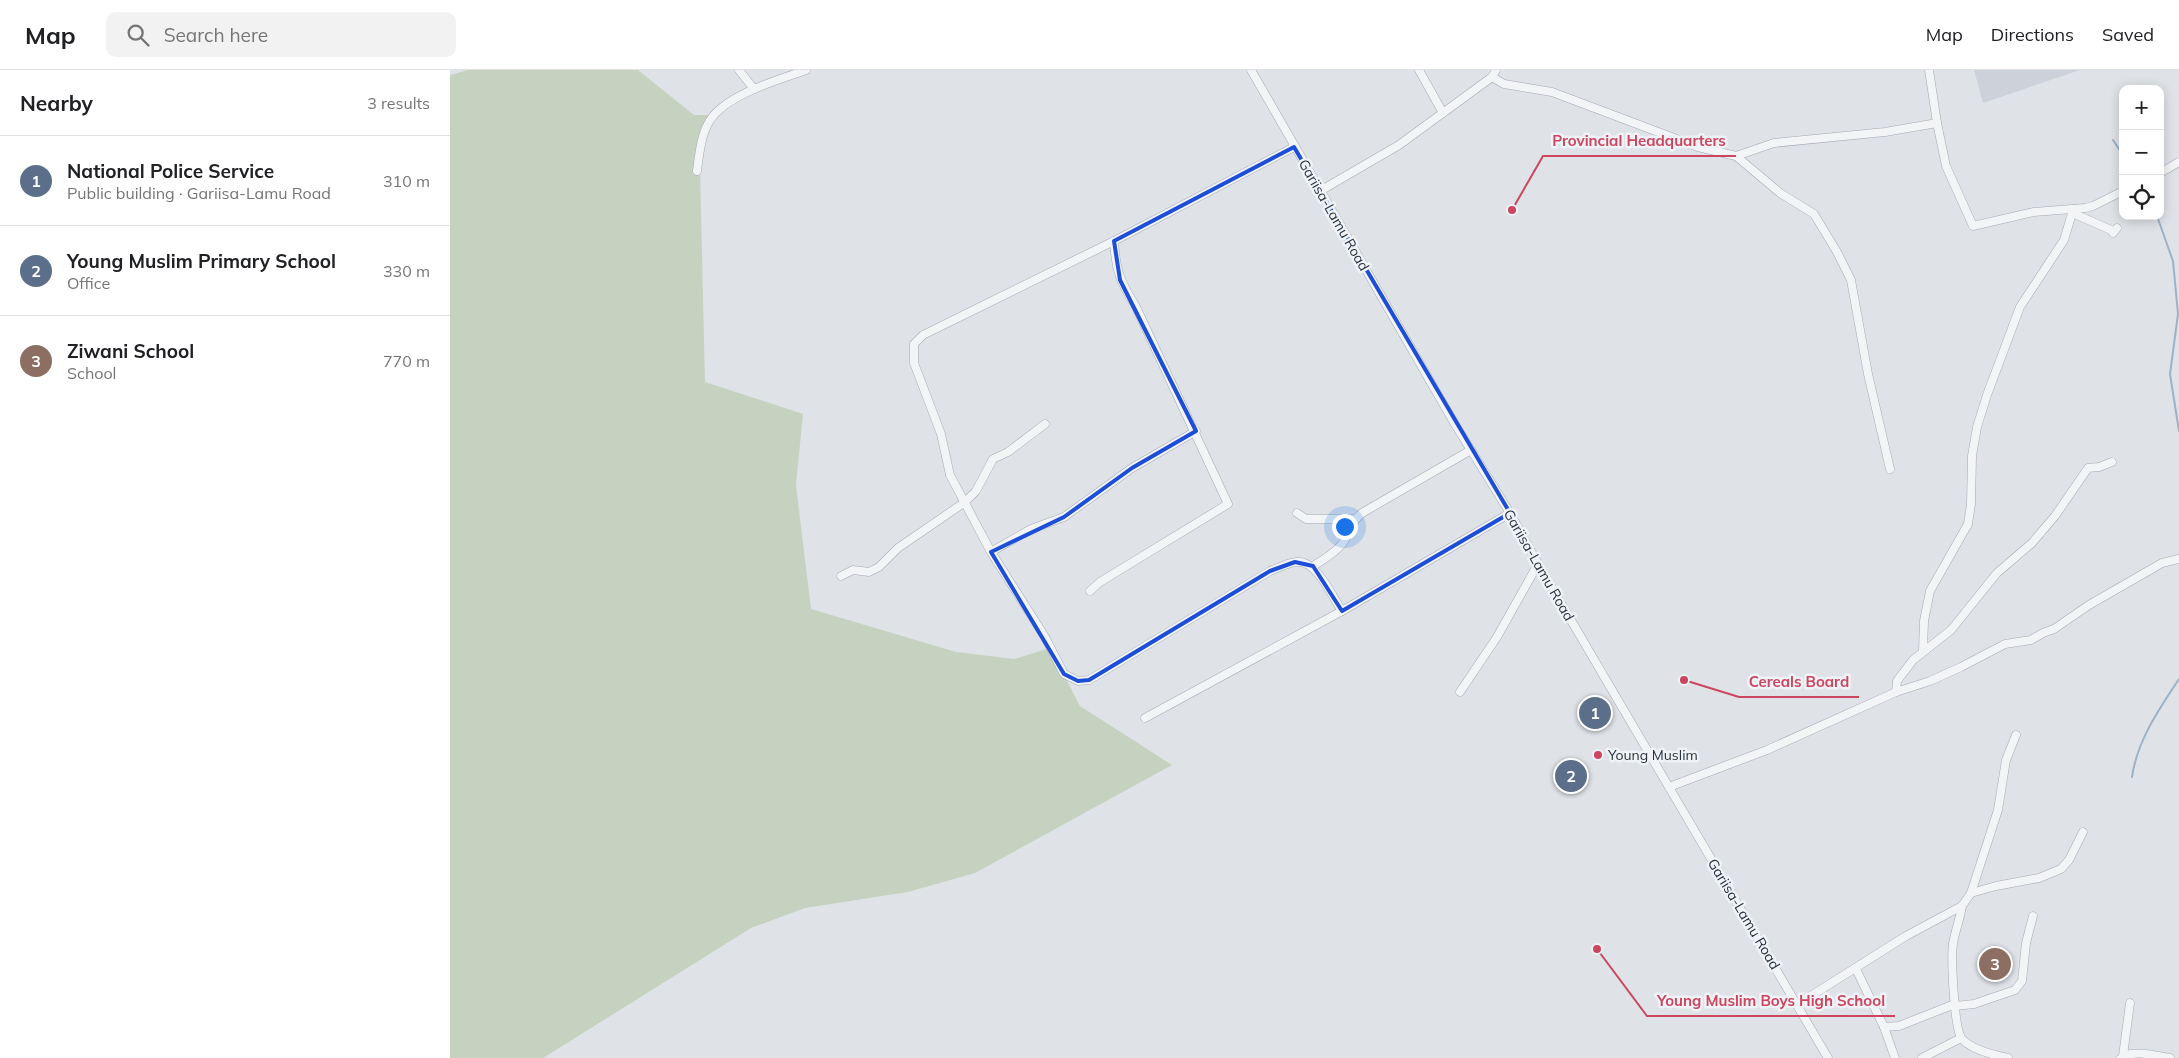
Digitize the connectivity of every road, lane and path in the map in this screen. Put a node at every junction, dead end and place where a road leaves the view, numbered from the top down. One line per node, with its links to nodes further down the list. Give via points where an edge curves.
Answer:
1 (739, 70): 7 (street)
2 (806, 70): 7 (street)
3 (1251, 70): 10 (street, Gariisa-Lamu Road)
4 (1419, 70): 8 (street)
5 (1929, 70): 9 (street)
6 (1494, 74): 8 (street); 11 (street, via 1504,84 1552,92 1698,147)
7 (754, 89): 13 (street, via 716,112 710,120)
8 (1443, 112): 15 (street, via 1399,145)
9 (1937, 123): 11 (street, via 1885,132 1774,143); 17 (street, via 1946,166 1973,226 2034,212)
10 (1294, 147): 15 (street, Gariisa-Lamu Road); 19 (street)
11 (1736, 156): 24 (street, via 1780,193 1814,214 1846,268)
12 (2179, 162): 14 (street)
13 (697, 171)
14 (2164, 171)
15 (1320, 191): 22 (street, Gariisa-Lamu Road)
16 (2119, 193): 17 (street, via 2093,206)
17 (2074, 209): 18 (street, via 2077,215 2113,233); 36 (street, via 2064,240 2020,307 1987,395 1972,456 1968,524 1930,591 1924,621)
18 (2117, 228)
19 (1114, 241): 21 (street, via 1115,265 1120,280); 25 (street, via 923,335 914,344 914,363 941,434 950,475)
20 (1045, 424): 25 (street, via 1008,452 993,459 976,492)
21 (1196, 432): 29 (street, via 1132,468 1064,516); 34 (street, via 1228,504)
22 (1471, 450): 27 (street, Gariisa-Lamu Road); 28 (street)
23 (2112, 462): 36 (street, via 2088,468 2032,543 1997,573 1951,630)
24 (1890, 469)
25 (965, 502): 29 (street); 33 (street, via 898,548 879,567 869,572 852,570)
26 (1297, 513): 28 (street, via 1306,519)
27 (1510, 513): 31 (street, Gariisa-Lamu Road); 35 (street)
28 (1354, 519): 32 (street, via 1341,546)
29 (991, 552): 32 (street, via 1045,637 1064,674 1078,682 1089,680 1270,571 1295,562)
30 (2179, 559): 38 (street, via 2160,564 2031,640 2005,644 1930,681)
31 (1538, 564): 37 (street, via 1497,637); 41 (street, Gariisa-Lamu Road)
32 (1313, 566): 35 (street)
33 (841, 576)
34 (1090, 591)
35 (1342, 612): 39 (street)
36 (1924, 650): 38 (street, via 1897,681)
37 (1460, 692)
38 (1896, 692): 41 (street, via 1767,750)
39 (1145, 718)
40 (2016, 735): 43 (street, via 2006,760 1998,810)
41 (1669, 787): 47 (street, Gariisa-Lamu Road)
42 (2083, 832): 43 (street, via 2061,869 2039,878)
43 (1971, 893): 44 (street)
44 (1962, 906): 46 (street, via 1906,936); 49 (street, via 1953,944)
45 (2033, 916): 49 (street, via 2022,981 2015,990 1974,1004)
46 (1856, 969): 47 (street); 50 (street)
47 (1798, 1004): 53 (street, Gariisa-Lamu Road)
48 (2130, 1004): 52 (street)
49 (1955, 1005): 50 (street, via 1899,1026); 51 (street)
50 (1884, 1028): 54 (street)
51 (1961, 1038): 55 (street); 56 (street, via 1976,1048)
52 (2122, 1057): 57 (street, via 2136,1054)
53 (1828, 1058)
54 (1895, 1058)
55 (1922, 1058)
56 (2008, 1058)
57 (2170, 1058)

